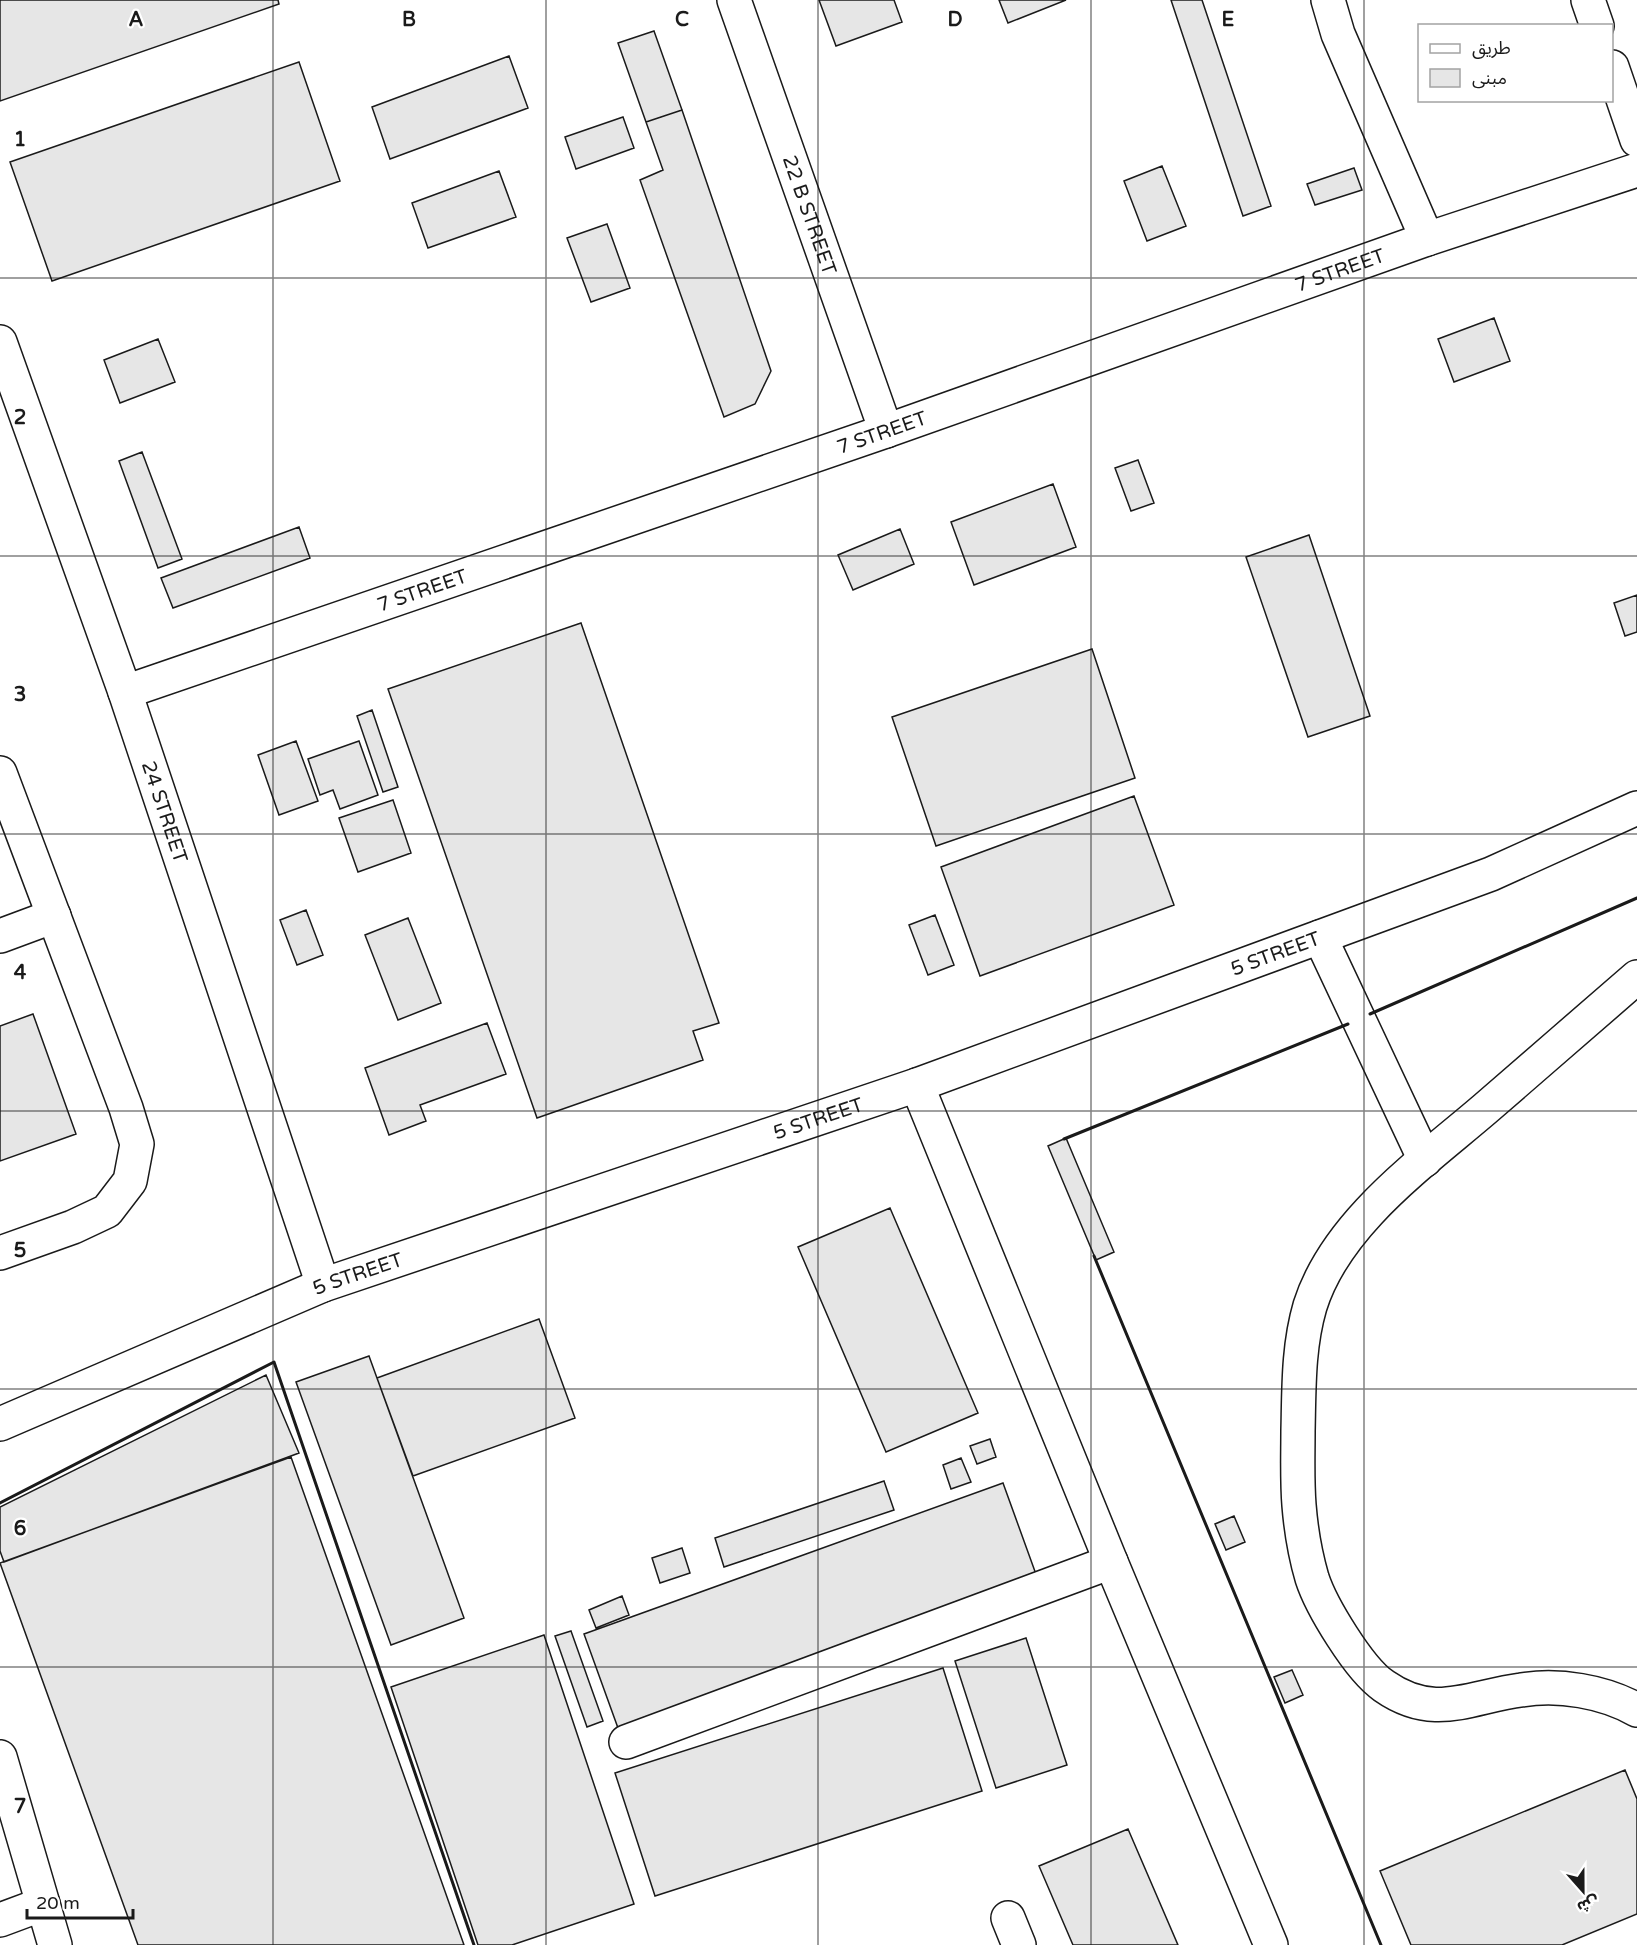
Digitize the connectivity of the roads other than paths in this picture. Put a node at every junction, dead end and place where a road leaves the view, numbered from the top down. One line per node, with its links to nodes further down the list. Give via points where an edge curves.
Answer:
1 (734, 0): 10 (street, 22 B STREET)
2 (1328, 0): 8 (street, via 1338,34)
3 (1588, 0): 4 (street)
4 (1596, 24)
5 (1613, 74): 6 (street)
6 (1637, 140)
7 (1637, 170): 8 (street, 7 STREET)
8 (1427, 239): 10 (street, 7 STREET)
9 (0, 342): 11 (street, 24 STREET)
10 (886, 431): 11 (street, 7 STREET)
11 (125, 692): 21 (street, 24 STREET)
12 (0, 773): 14 (street)
13 (1637, 808): 16 (street, 5 STREET, via 1491,874)
14 (54, 916): 15 (street); 20 (street, via 137,1143 130,1181 107,1211)
15 (0, 936)
16 (1320, 937): 18 (street, 5 STREET); 19 (street)
17 (1637, 977): 19 (street)
18 (917, 1084): 21 (street, 5 STREET); 23 (street)
19 (1425, 1160): 24 (street, via 1356,1225 1322,1276 1310,1306 1299,1374 1298,1493 1305,1552 1313,1581 1355,1658 1368,1673 1400,1696 1446,1706 1521,1689 1551,1688 1606,1696)
20 (0, 1253)
21 (323, 1285): 22 (street, 5 STREET)
22 (0, 1424)
23 (1111, 1563): 25 (street); 31 (street)
24 (1637, 1710)
25 (626, 1742)
26 (1, 1763): 27 (street)
27 (11, 1833): 28 (street)
28 (43, 1904): 29 (street); 30 (street)
29 (0, 1920)
30 (55, 1945)
31 (1271, 1945)

